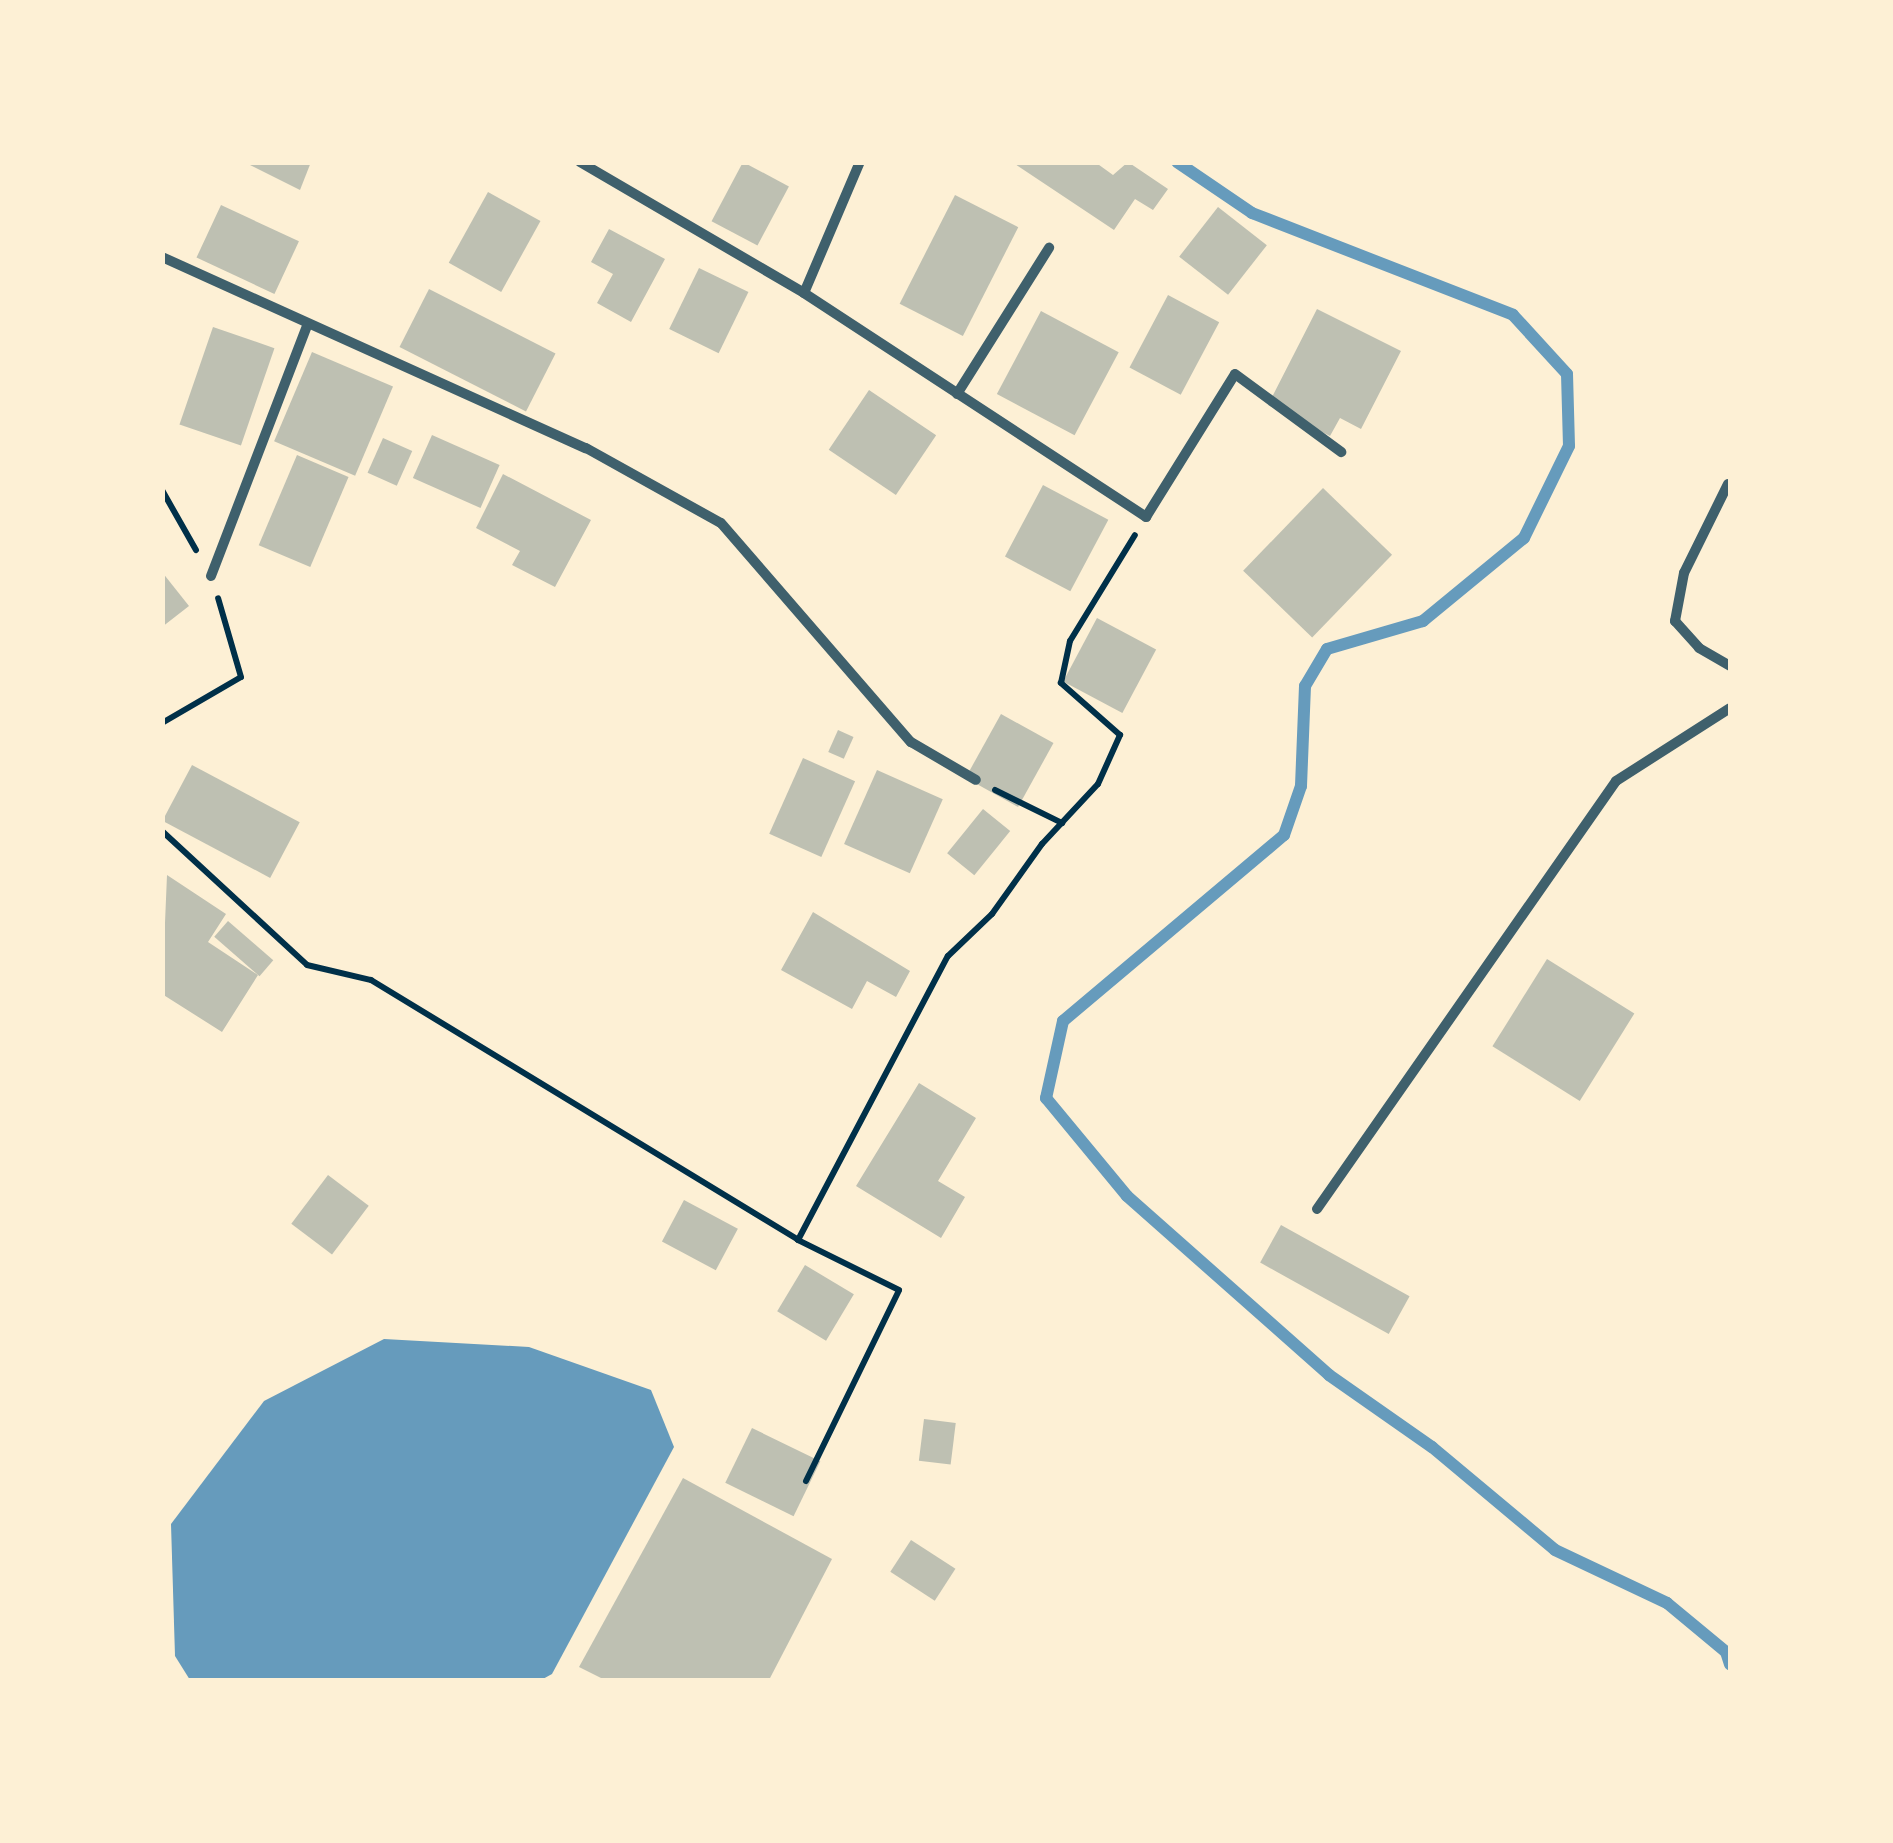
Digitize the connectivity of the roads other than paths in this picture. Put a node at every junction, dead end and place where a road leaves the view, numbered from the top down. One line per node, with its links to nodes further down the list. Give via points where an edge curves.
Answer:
1 (580, 162): 5 (street)
2 (860, 162): 5 (street)
3 (1049, 248): 7 (street)
4 (162, 256): 6 (street)
5 (804, 293): 7 (street)
6 (307, 326): 10 (street); 13 (street, via 586,448 721,523 911,742)
7 (958, 394): 8 (street, via 1146,517 1236,374)
8 (1341, 452)
9 (1728, 484): 11 (street, via 1684,574 1675,621 1699,648)
10 (211, 576)
11 (1730, 666)
12 (1730, 708): 14 (street, via 1616,781)
13 (976, 780)
14 (1318, 1209)

